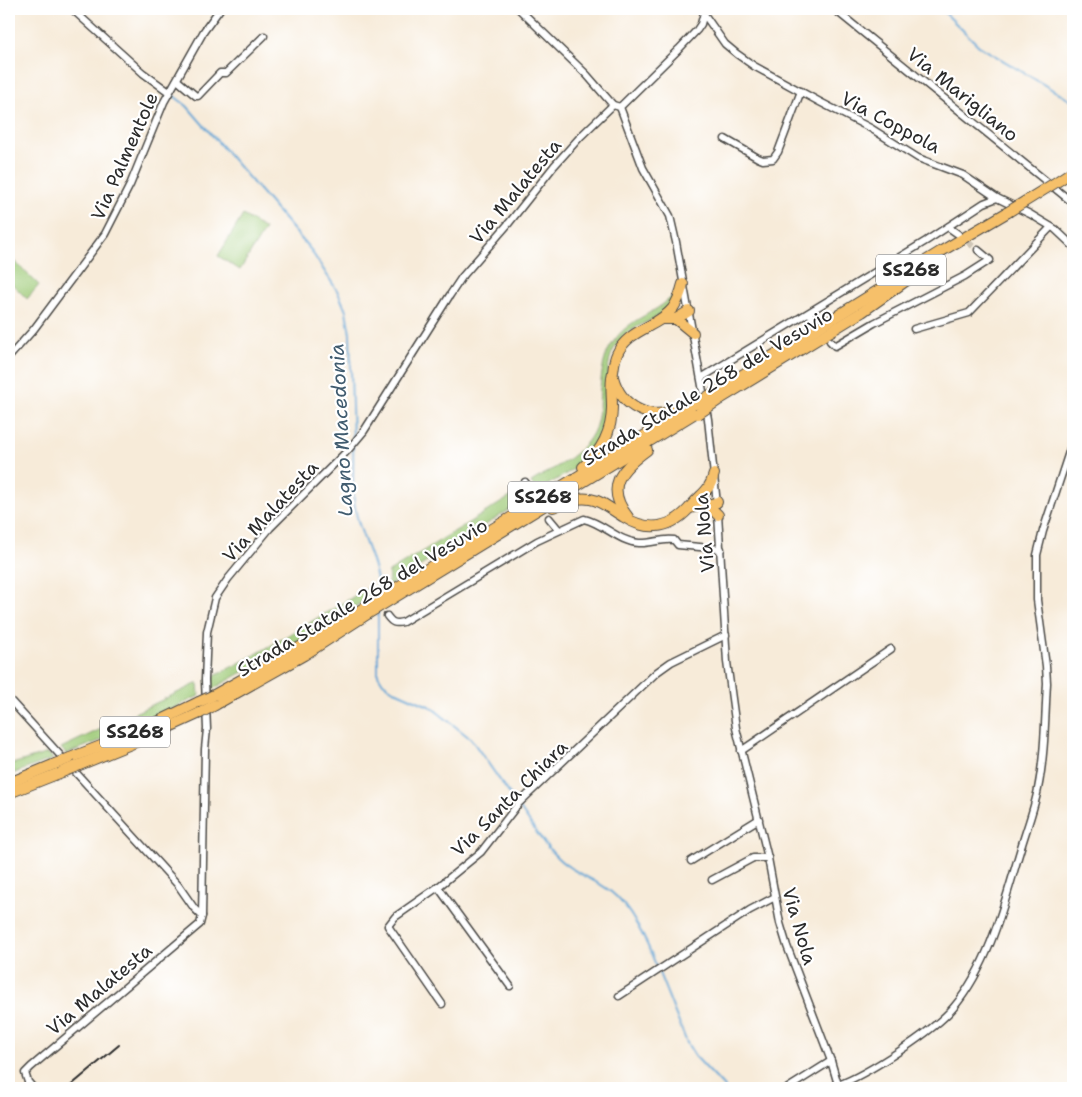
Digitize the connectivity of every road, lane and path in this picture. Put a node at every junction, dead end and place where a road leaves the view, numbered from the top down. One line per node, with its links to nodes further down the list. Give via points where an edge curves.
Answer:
1 (72, 9): 8 (street)
2 (220, 9): 7 (street, Via Palmentole)
3 (519, 9): 10 (street)
4 (834, 9): 14 (street, Via Marigliano)
5 (704, 11): 9 (street, Via Coppola, via 725,44); 10 (street, via 697,30 688,40)
6 (264, 36): 7 (street, via 198,96)
7 (177, 80): 8 (street, Via Palmentole)
8 (169, 92): 30 (street, Via Palmentole, via 130,185 105,234)
9 (801, 92): 11 (street, via 773,159 758,158); 13 (street, Via Coppola, via 872,129 918,158 963,174)
10 (616, 106): 20 (street, Via Nola, via 643,168 670,216); 64 (street, Via Malatesta, via 581,136 462,277 364,431 270,528 215,598 207,632 205,680 207,729)
11 (725, 139)
12 (1073, 172): 17 (highway, Strada Statale 268 del Vesuvio / SS268, bridge)
13 (997, 198): 15 (street); 16 (street, Via Coppola)
14 (1073, 203)
15 (948, 227): 17 (street); 23 (street)
16 (1051, 227): 18 (street, Via Coppola); 27 (street, via 969,313)
17 (963, 235): 33 (highway, Strada Statale 268 del Vesuvio / SS268); 33 (highway, Strada Statale 268 del Vesuvio / SS268, via 862,312)
18 (1073, 246)
19 (978, 250): 29 (street, via 990,260 835,346)
20 (684, 284): 21 (highway, SS268); 22 (street, Via Nola)
21 (673, 308): 22 (highway); 24 (highway, SS268)
22 (689, 310): 25 (highway); 28 (street, Via Nola)
23 (809, 313): 26 (street); 32 (street)
24 (662, 319): 25 (highway, SS268); 31 (highway, SS268, via 630,336 622,344 616,354)
25 (676, 319): 28 (highway)
26 (816, 322)
27 (914, 329)
28 (693, 332): 32 (street, Via Nola)
29 (830, 341)
30 (9, 357)
31 (613, 373): 34 (highway, SS268, via 619,392 641,411 655,414); 41 (highway, SS268, via 610,378 611,420 601,448 586,464)
32 (701, 378): 36 (street, Via Nola)
33 (718, 392): 34 (highway, Strada Statale 268 del Vesuvio / SS268, bridge)
34 (696, 407): 41 (highway, Strada Statale 268 del Vesuvio / SS268); 45 (highway, SS268, via 628,464 622,473 617,496); 47 (highway, Strada Statale 268 del Vesuvio / SS268)
35 (1073, 440): 69 (street, via 1037,555 1038,600 1047,683 1038,787 998,923 973,978 949,1013 905,1047)
36 (714, 474): 39 (highway, SS268, via 711,486); 40 (street, Via Nola)
37 (525, 482): 38 (street)
38 (533, 493)
39 (702, 495): 40 (highway); 42 (highway, SS268)
40 (714, 502): 42 (highway); 43 (highway)
41 (532, 504): 49 (highway, Strada Statale 268 del Vesuvio / SS268)
42 (689, 508): 45 (highway, SS268, via 662,526 648,527)
43 (718, 515): 48 (street, Via Nola)
44 (549, 518): 46 (street)
45 (632, 522): 47 (highway, SS268, via 603,504 580,498 552,507)
46 (559, 530): 48 (street, via 584,519 639,543 668,539 678,545); 50 (street, via 403,622 391,622)
47 (478, 546): 49 (highway, Strada Statale 268 del Vesuvio / SS268)
48 (721, 550): 51 (street, Via Nola)
49 (391, 595): 55 (highway, Strada Statale 268 del Vesuvio / SS268, bridge, via 266,666 200,708 139,731)
50 (387, 616)
51 (726, 635): 54 (street, Via Nola, via 729,680); 62 (street, Via Santa Chiara, via 657,672 519,803 481,852)
52 (891, 648): 54 (street)
53 (9, 699): 64 (street, via 178,885)
54 (741, 751): 58 (street, Via Nola)
55 (59, 768): 56 (highway, Strada Statale 268 del Vesuvio / SS268); 57 (highway, Strada Statale 268 del Vesuvio / SS268)
56 (10, 782)
57 (9, 794)
58 (759, 819): 59 (street, Via Nola); 60 (street)
59 (768, 858): 61 (street, via 753,858); 63 (street, Via Nola)
60 (691, 861)
61 (712, 880)
62 (438, 887): 65 (street); 67 (street, Via Santa Chiara, via 395,917 388,926)
63 (775, 897): 66 (street); 68 (street, Via Nola, via 787,946)
64 (202, 916): 70 (street, Via Malatesta, via 200,924 25,1073)
65 (510, 986)
66 (619, 996)
67 (442, 1004)
68 (831, 1061): 69 (street, Via Nola); 71 (street)
69 (838, 1087)
70 (33, 1088)
71 (788, 1088)

